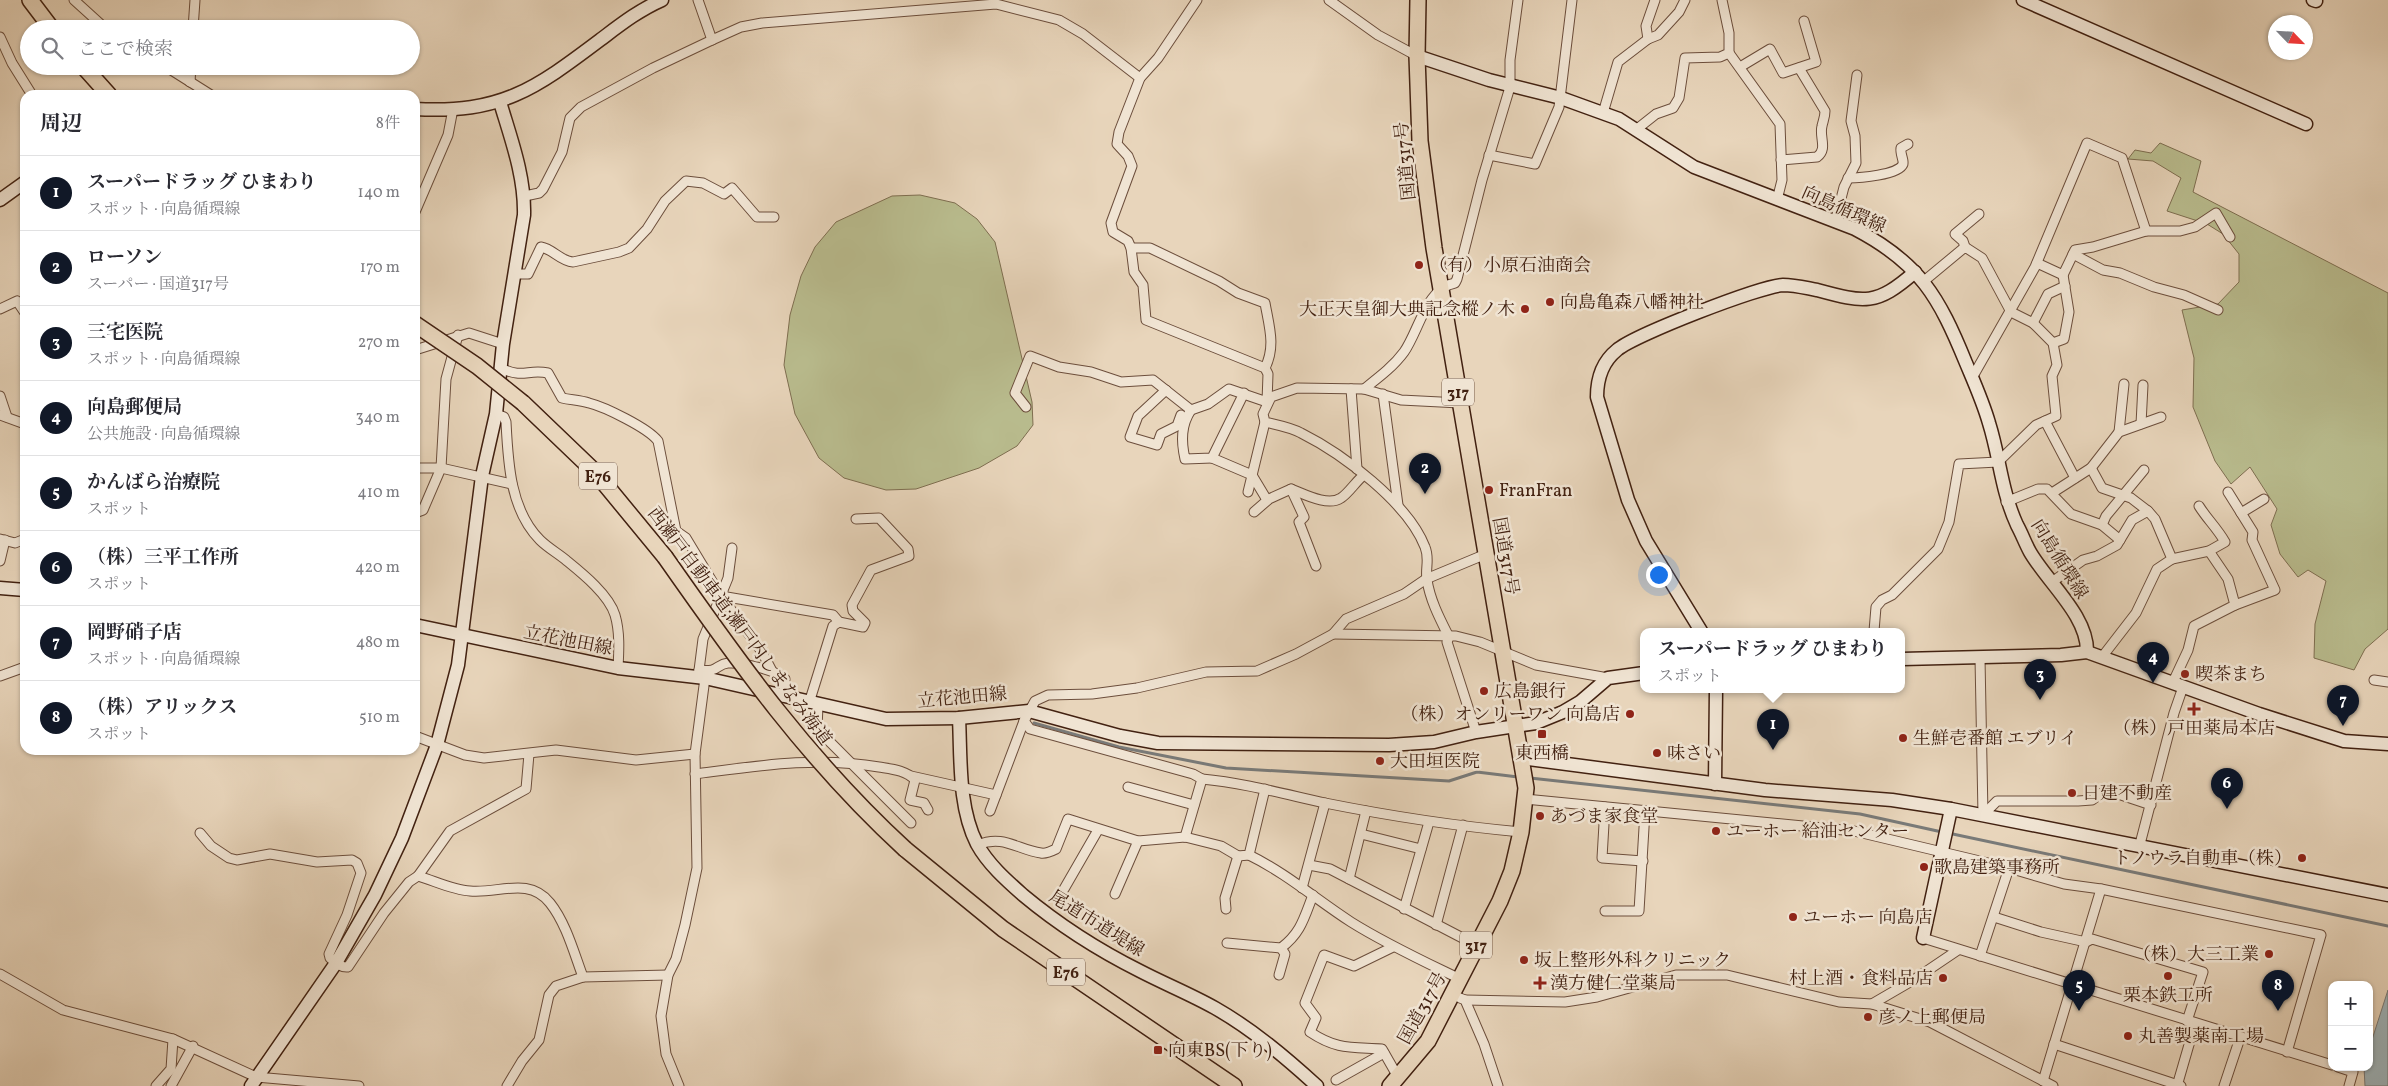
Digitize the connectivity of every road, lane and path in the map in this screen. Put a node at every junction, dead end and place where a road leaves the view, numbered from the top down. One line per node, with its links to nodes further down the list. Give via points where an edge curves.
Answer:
1 (30, 0): 17 (highway)
2 (74, 0): 18 (street)
3 (195, 0): 19 (street)
4 (662, 0): 39 (street, via 638,12 537,85)
5 (698, 0): 23 (street)
6 (1197, 0): 32 (street, via 1158,58)
7 (1328, 0): 25 (street, via 1378,35)
8 (1418, 0): 25 (highway, 国道317号 / 317)
9 (1518, 0): 34 (street)
10 (1572, 0): 38 (street)
11 (1655, 0): 22 (street, via 1646,26)
12 (1684, 0): 22 (street, via 1679,12 1658,35)
13 (1722, 0): 24 (street, via 1729,33)
14 (2023, 0): 43 (street)
15 (968, 2): 16 (street); 23 (street, via 762,23 741,27)
16 (1016, 4): 32 (street, via 1059,20 1083,34)
17 (45, 20)
18 (96, 20)
19 (194, 20)
20 (1804, 22): 27 (street, via 1816,62)
21 (0, 37): 35 (street)
22 (1648, 39): 42 (street, via 1618,62)
23 (712, 40): 50 (street, via 581,107 570,118 562,152 543,189)
24 (1729, 52): 26 (street); 44 (street, via 1720,57 1685,58 1679,98 1673,108 1656,114)
25 (1417, 56): 34 (street, 向島循環線); 67 (highway, 国道317号 / 317, via 1420,142)
26 (1740, 67): 27 (street, via 1770,49 1783,72); 47 (street, via 1780,124)
27 (1799, 68): 47 (street, via 1824,111 1821,128 1823,146 1817,156)
28 (90, 75): 36 (highway)
29 (179, 75): 33 (street)
30 (190, 75): 33 (street)
31 (1857, 75): 48 (street, via 1851,120 1856,163)
32 (1140, 78): 60 (street, via 1118,132 1117,144 1132,166 1111,223 1113,232 1128,241)
33 (190, 82): 37 (street)
34 (1510, 86): 38 (street, 向島循環線); 46 (street)
35 (29, 90)
36 (104, 90)
37 (202, 90)
38 (1561, 98): 42 (street, 向島循環線); 46 (street, via 1534,164)
39 (500, 102): 41 (street); 50 (street)
40 (420, 109): 41 (street)
41 (453, 109): 52 (street, via 448,135)
42 (1603, 113): 44 (street, 向島循環線)
43 (2306, 124)
44 (1637, 129): 53 (street, 向島循環線, via 1694,166)
45 (1908, 144): 48 (street, via 1901,148 1901,167 1886,173)
46 (1489, 155): 67 (street, via 1457,279)
47 (1781, 160): 53 (street, via 1782,180)
48 (1848, 178): 56 (street)
49 (20, 186): 51 (street)
50 (525, 196): 63 (street)
51 (0, 200)
52 (420, 200)
53 (1777, 200): 56 (street, 向島循環線)
54 (1979, 214): 59 (street, via 1955,234)
55 (774, 217): 63 (street, via 757,217 732,188 724,194 703,183 686,181 665,201 647,229 629,248 567,262 541,247 528,274)
56 (1835, 222): 65 (street, 向島循環線, via 1874,239)
57 (2146, 231): 58 (street, via 2180,231 2195,227 2216,213); 61 (street, via 2075,250); 62 (street, via 2122,158 2087,143)
58 (2230, 237)
59 (1965, 247): 65 (street); 71 (street, via 1982,258)
60 (1131, 248): 79 (street, via 1134,272 1143,284 1146,320); 79 (street, via 1150,248 1238,293 1265,303 1272,355)
61 (2073, 254): 64 (street); 70 (street, via 2102,270 2184,295)
62 (2037, 263): 64 (street); 71 (street)
63 (515, 274): 76 (street)
64 (2063, 275): 66 (street)
65 (1919, 276): 80 (street, 向島循環線, via 1941,306); 145 (street, via 1870,300 1850,299 1802,286 1770,287 1627,343 1607,360 1597,384 1597,398 1628,500 1646,541)
66 (2065, 286): 72 (street, via 2048,294); 75 (street, via 2070,312 2064,339)
67 (1441, 287): 84 (street, via 1404,352); 90 (highway, 国道317号 / 317)
68 (0, 306): 69 (street, via 17,301)
69 (20, 306)
70 (2218, 310)
71 (2012, 312): 72 (street); 80 (street)
72 (2033, 323): 75 (street)
73 (420, 327): 264 (highway, 西瀬戸自動車道;瀬戸内しまなみ海道 / E76, bridge, via 477,366 523,403 595,472 665,557 746,673 787,724 854,801 905,849 1003,929)
74 (458, 335): 76 (street, via 469,333); 77 (street); 104 (street, via 446,379)
75 (2053, 343): 96 (street, via 2057,364 2052,376 2056,416)
76 (503, 344): 78 (street)
77 (420, 348)
78 (501, 368): 93 (street); 141 (street, via 519,375 548,373 562,398 590,403 654,436 658,441 676,531 686,538)
79 (1265, 368): 89 (street, via 1268,374)
80 (1972, 378): 102 (street, 向島循環線, via 1989,423)
81 (2124, 384): 100 (street)
82 (2143, 385): 99 (street)
83 (1351, 389): 84 (street); 89 (street, via 1298,388 1271,397); 107 (street)
84 (1364, 389): 87 (street)
85 (1166, 390): 91 (street, via 1153,380 1121,382 1091,372 1059,367 1030,356 1015,393); 92 (street); 92 (street, via 1138,416 1130,438 1157,446 1161,434 1177,426)
86 (1244, 394): 89 (street); 92 (street, via 1229,389 1208,404); 101 (street)
87 (1383, 394): 90 (street, via 1417,402); 120 (street)
88 (0, 396): 94 (street)
89 (1267, 402): 98 (street, via 1263,414)
90 (1460, 403): 133 (highway, 国道317号 / 317)
91 (1026, 407)
92 (1188, 408): 101 (street, via 1182,446 1186,459)
93 (496, 414): 109 (street); 111 (street, via 504,417 506,422)
94 (3, 416): 97 (street)
95 (2161, 417): 99 (street)
96 (2046, 421): 102 (street, via 2036,425); 110 (street)
97 (20, 422)
98 (1265, 422): 107 (street, via 1302,433); 108 (street)
99 (2141, 424): 100 (street)
100 (2119, 432): 105 (street)
101 (1212, 458): 108 (street)
102 (1998, 462): 119 (street, 向島循環線); 146 (street, via 1959,464 1946,534 1938,549 1921,567 1876,607)
103 (420, 468): 104 (street)
104 (441, 468): 109 (street); 122 (street)
105 (2091, 468): 110 (street); 116 (street, via 2102,488)
106 (2144, 470): 116 (street)
107 (1361, 472): 112 (street, via 1342,498 1333,502); 120 (street)
108 (1252, 475): 113 (street); 118 (street)
109 (482, 476): 111 (street); 148 (street)
110 (2074, 478): 115 (street)
111 (512, 484): 155 (street, via 521,510 540,540 569,562 604,596 615,613 619,635)
112 (1291, 489): 118 (street); 136 (street, via 1304,517 1299,522)
113 (1248, 492)
114 (2228, 492): 125 (street)
115 (2052, 493): 119 (street, via 2038,489); 127 (street, via 2071,514)
116 (2124, 495): 123 (street); 127 (street)
117 (2264, 498): 125 (street)
118 (1267, 500): 124 (street)
119 (2006, 502): 138 (street, 向島循環線, via 2031,552)
120 (1398, 505): 137 (street, via 1425,545 1429,559)
121 (2199, 506): 132 (street, via 2224,542)
122 (420, 511)
123 (2148, 511): 129 (street, via 2132,520); 134 (street, via 2155,519)
124 (1254, 512)
125 (2241, 513): 142 (street, via 2253,532 2252,540 2274,590)
126 (856, 520): 143 (street, via 879,518 910,552 909,556 871,570 867,575 852,605 853,611 863,619 863,627)
127 (2102, 525): 129 (street)
128 (3, 539): 130 (street, via 15,543); 135 (street)
129 (2120, 540): 138 (street, via 2117,545 2084,560)
130 (20, 541)
131 (732, 548): 141 (street, via 728,578)
132 (2209, 551): 134 (street); 142 (street, via 2228,579)
133 (1486, 554): 137 (street); 150 (highway, 国道317号 / 317)
134 (2172, 559): 152 (street, via 2157,569 2136,612)
135 (0, 560)
136 (1316, 566)
137 (1426, 579): 147 (street, via 1404,594 1346,619); 149 (street)
138 (2052, 582): 151 (street, 向島循環線, via 2083,627 2088,641)
139 (0, 588): 140 (street)
140 (20, 590)
141 (721, 596): 143 (street, via 833,615); 157 (street); 159 (street, via 702,639)
142 (2235, 605): 164 (street, via 2194,626)
143 (839, 622): 167 (street, via 833,626 826,645)
144 (420, 626): 148 (street, 立花池田線)
145 (1699, 628)
146 (1874, 628)
147 (1333, 634): 149 (street); 168 (street, via 1257,671 1206,672 1137,688 1048,695 1035,700)
148 (462, 636): 155 (street, 立花池田線); 174 (street, via 458,665)
149 (1448, 637): 150 (street, via 1480,642); 171 (street)
150 (1502, 652): 161 (street, via 1536,665); 170 (highway, 国道317号 / 317)
151 (2087, 652): 152 (street); 153 (street)
152 (2102, 657): 164 (street)
153 (1980, 658): 154 (street); 197 (street)
154 (1905, 659)
155 (618, 668): 159 (street, 立花池田線)
156 (20, 669): 160 (street)
157 (772, 671): 159 (street, via 730,663); 166 (street, via 785,679)
158 (1640, 674): 161 (street)
159 (700, 675): 166 (street, 立花池田線); 176 (street)
160 (0, 676)
161 (1608, 678): 170 (street, via 1563,712 1536,723)
162 (2374, 680): 163 (street)
163 (2388, 682)
164 (2178, 684): 173 (street, via 2259,714 2344,740); 190 (street, via 2174,714)
165 (1716, 693): 182 (street)
166 (784, 697): 167 (street, 立花池田線)
167 (814, 704): 169 (street, 立花池田線, via 886,719); 177 (street, via 817,729)
168 (1026, 716): 169 (street, 立花池田線); 171 (street, 立花池田線, via 1158,743 1389,745 1434,742); 181 (street, via 1030,730); 187 (street)
169 (959, 718): 184 (street, 尾道市道堤線)
170 (1516, 725): 171 (street, 立花池田線); 178 (highway, 国道317号 / 317)
171 (1476, 732)
172 (420, 738): 174 (street)
173 (2388, 744)
174 (437, 745): 175 (street, via 465,756 484,758); 237 (street, via 402,838)
175 (529, 754): 176 (street, via 556,750 636,760); 216 (street, via 526,789 450,830)
176 (695, 754): 179 (street)
177 (849, 762): 179 (street, via 794,761); 180 (street); 199 (street)
178 (1522, 762): 182 (street); 186 (highway, 国道317号 / 317)
179 (695, 774): 239 (street, via 697,868 676,959)
180 (911, 776): 184 (street); 192 (street, via 915,780 910,800 924,803)
181 (1202, 779): 185 (street); 189 (street)
182 (1715, 784): 196 (street, via 1892,800)
183 (1128, 787): 189 (street)
184 (963, 788): 187 (street); 208 (street, 尾道市道堤線, via 968,820)
185 (1265, 789): 188 (street); 211 (street)
186 (1526, 794): 191 (street); 202 (highway, 国道317号 / 317)
187 (996, 795): 193 (street)
188 (1325, 803): 194 (street); 214 (street)
189 (1194, 805): 205 (street)
190 (2151, 805): 197 (street, via 2106,790 2092,800 1998,801); 207 (street)
191 (1605, 807): 195 (street); 213 (street, via 1602,858)
192 (928, 810)
193 (990, 811)
194 (1366, 811): 198 (street); 204 (street)
195 (1645, 811): 210 (street, via 1854,831); 213 (street)
196 (1951, 813): 197 (street); 210 (street)
197 (1983, 815): 207 (street)
198 (1429, 822): 200 (street); 209 (street)
199 (911, 823)
200 (1463, 825): 202 (street); 228 (street)
201 (1098, 830): 206 (street); 208 (street, via 1068,819 1056,849 1043,854 995,840); 219 (street)
202 (1521, 832): 232 (highway, 国道317号 / 317, via 1512,871)
203 (200, 833): 237 (street, via 211,846 237,860 270,854 317,862 357,862 361,873 329,954)
204 (1361, 834): 209 (street); 217 (street)
205 (1184, 836): 206 (street); 212 (street, via 1221,846)
206 (1138, 841): 221 (street)
207 (2140, 844): 223 (street)
208 (978, 845): 265 (street, 尾道市道堤線, via 990,864 1010,884 1054,919 1109,955 1230,1018 1284,1056)
209 (1421, 849): 225 (street)
210 (1943, 852): 215 (street); 229 (street)
211 (1249, 854): 212 (street); 218 (street)
212 (1238, 856): 224 (street, via 1225,898)
213 (1642, 861): 226 (street, via 1639,911)
214 (1309, 865): 217 (street, via 1330,869); 218 (street)
215 (2009, 868): 220 (street, via 2064,884); 227 (street)
216 (418, 876): 237 (street, via 384,912 348,967); 241 (street, via 462,890 514,887 536,891 550,902 560,919)
217 (1349, 879): 225 (street)
218 (1302, 888): 222 (street)
219 (1064, 889)
220 (2101, 889): 231 (street); 251 (street, via 2321,935)
221 (1115, 894)
222 (1313, 895): 233 (street); 234 (street, via 1300,930)
223 (2388, 895)
224 (1226, 908)
225 (1404, 909): 228 (street)
226 (1605, 911)
227 (1994, 917): 231 (street); 236 (street)
228 (1436, 925): 232 (street)
229 (1923, 938): 235 (street)
230 (1227, 942): 234 (street)
231 (2086, 942): 243 (street); 246 (street, via 2092,939 2203,972)
232 (1476, 945): 242 (highway, 国道317号 / 317)
233 (1393, 947): 242 (street); 252 (street, via 1354,966 1324,954 1305,1003 1316,1018 1310,1032 1327,1043 1340,1047 1382,1049)
234 (1282, 948): 240 (street, via 1285,954)
235 (1958, 950): 236 (street); 245 (street, via 1915,980)
236 (1980, 956): 243 (street)
237 (336, 963): 258 (street)
238 (0, 974): 248 (street, via 63,1010)
239 (668, 975): 241 (street); 263 (street, via 661,1016 666,1054)
240 (1279, 975)
241 (583, 977): 262 (street, via 556,986 549,995 539,1040 522,1060)
242 (1460, 979): 244 (highway, 国道317号 / 317)
243 (2073, 986): 246 (street); 249 (street)
244 (1459, 997): 245 (street, via 1565,1002 1597,997 1676,975 1718,975 1771,984 1839,1002); 256 (highway, 国道317号 / 317); 266 (street, via 1484,1044)
245 (1872, 1004): 257 (street, via 1930,1022)
246 (2191, 1022): 247 (street); 268 (street)
247 (2240, 1038): 251 (street); 269 (street)
248 (173, 1039): 250 (street); 259 (street, via 171,1069)
249 (2054, 1044): 257 (street); 268 (street)
250 (193, 1046): 258 (street); 260 (street)
251 (2287, 1052): 253 (street)
252 (1384, 1053): 255 (street); 256 (street)
253 (2328, 1065)
254 (2350, 1071): 270 (street, via 2353,1072)
255 (1336, 1080)
256 (1394, 1081)
257 (2043, 1081): 267 (street)
258 (253, 1082): 261 (street)
259 (156, 1086)
260 (171, 1086)
261 (359, 1086)
262 (508, 1086)
263 (679, 1086)
264 (1234, 1086)
265 (1316, 1086)
266 (1498, 1086)
267 (2053, 1086)
268 (2178, 1086)
269 (2224, 1086)
270 (2349, 1086)

